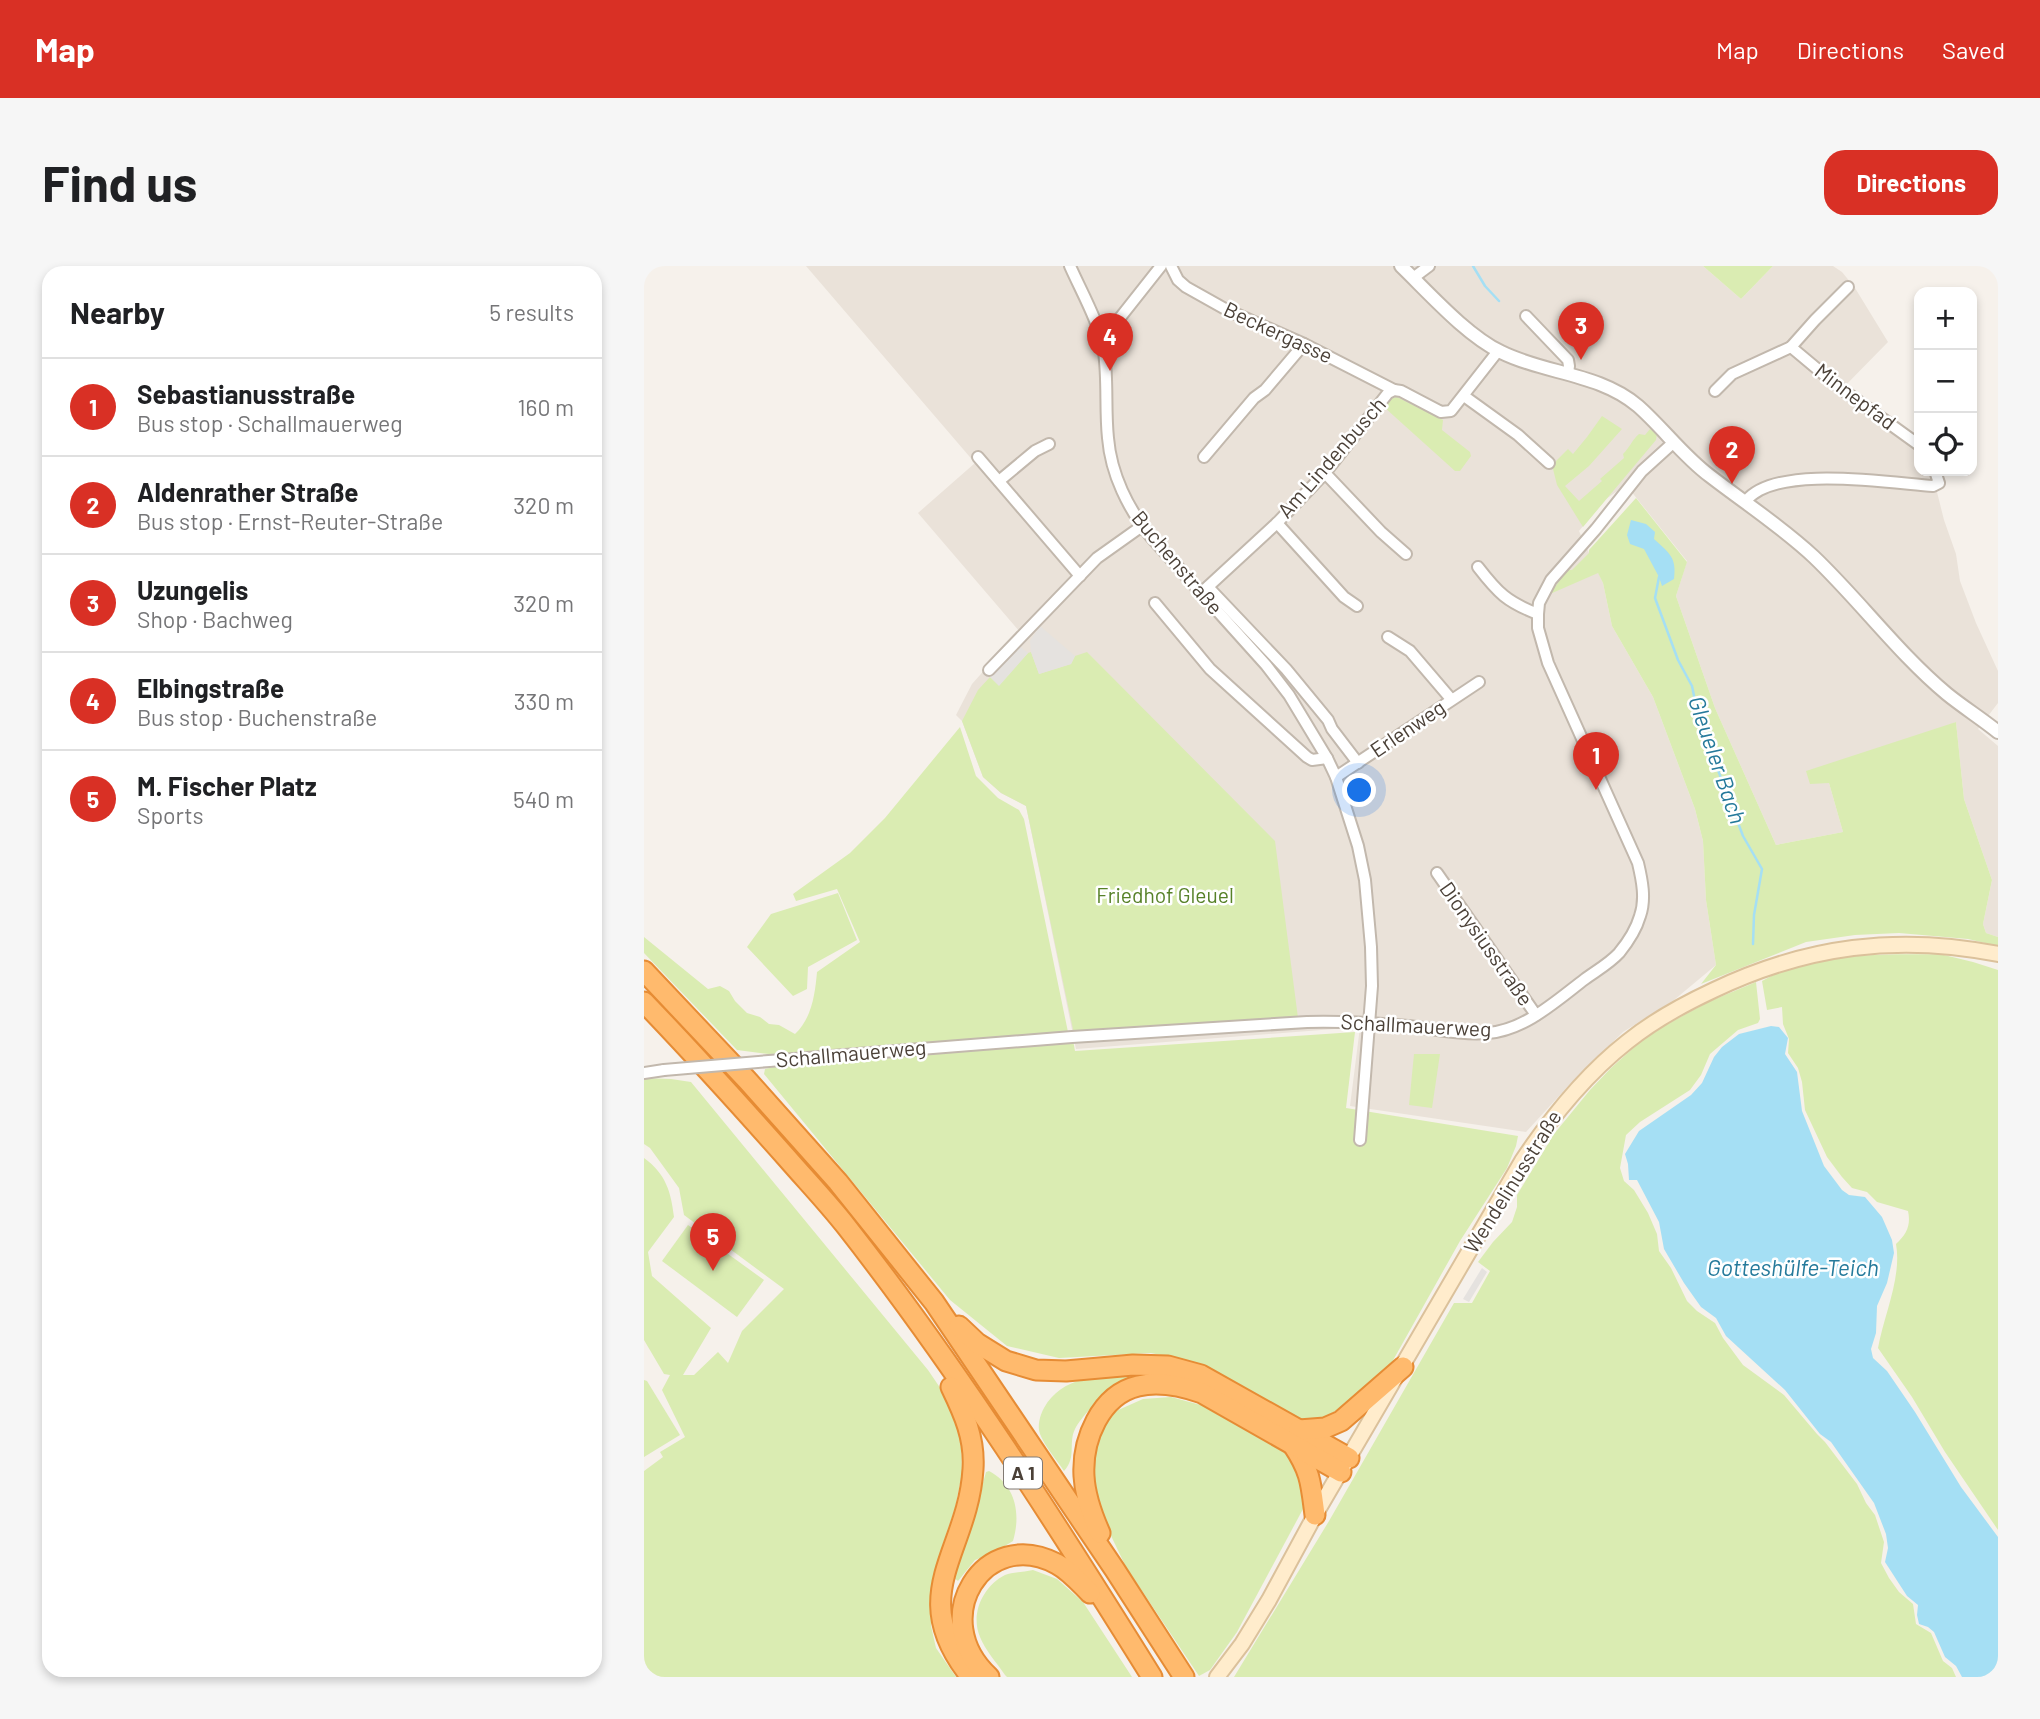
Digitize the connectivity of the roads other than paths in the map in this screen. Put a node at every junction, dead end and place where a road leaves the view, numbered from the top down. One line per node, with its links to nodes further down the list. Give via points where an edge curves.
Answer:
1 (1070, 266): 9 (street, Buchenstraße)
2 (1171, 266): 10 (street, Beckergasse, via 1186,287)
3 (1401, 266): 6 (street)
4 (1429, 266): 6 (street)
5 (1154, 268): 9 (street)
6 (1413, 278): 12 (street, via 1457,320)
7 (1848, 287): 11 (street)
8 (1526, 316): 13 (street, via 1568,360)
9 (1101, 337): 28 (street, Buchenstraße, via 1108,440 1122,492)
10 (1304, 344): 14 (street, Beckergasse); 21 (street)
11 (1791, 347): 15 (street, via 1732,374); 17 (street, Minnepfad)
12 (1499, 351): 13 (street); 16 (street, Am Lindenbusch)
13 (1568, 373): 18 (street, via 1618,392)
14 (1394, 390): 16 (street, Am Lindenbusch, via 1447,413); 23 (street, Am Lindenbusch)
15 (1715, 391)
16 (1464, 396): 22 (street)
17 (1914, 441)
18 (1674, 442): 26 (street, via 1710,477); 35 (street, Schallmauerweg, via 1642,471 1550,580)
19 (1049, 444): 25 (street)
20 (978, 457): 25 (street)
21 (1204, 457)
22 (1549, 463)
23 (1325, 473): 27 (street, Am Lindenbusch); 29 (street)
24 (1937, 476): 26 (street, via 1939,483 1933,486 1815,478 1764,488)
25 (999, 481): 31 (street)
26 (1746, 501): 40 (street, via 1817,560 1946,693)
27 (1276, 523): 32 (street, Am Lindenbusch); 34 (street, via 1343,597)
28 (1142, 526): 31 (street, via 1105,551); 32 (street, Buchenstraße)
29 (1406, 554)
30 (1478, 567): 35 (street, via 1509,601)
31 (1080, 576): 37 (street)
32 (1204, 591): 41 (street, Buchenstraße, via 1281,685); 42 (street, Buchenstraße, via 1286,669)
33 (1155, 603): 41 (street, Buchenstraße, via 1210,669 1248,704 1307,757)
34 (1357, 606)
35 (1538, 614): 48 (street, Schallmauerweg, via 1548,663 1638,863 1643,897 1641,915 1617,955)
36 (1388, 636): 39 (street, via 1410,651)
37 (989, 670)
38 (1479, 682): 39 (street, Erlenweg)
39 (1451, 699): 42 (street, Erlenweg)
40 (1998, 732)
41 (1327, 758): 43 (street, Buchenstraße)
42 (1358, 763): 43 (street, Erlenweg)
43 (1336, 777): 49 (street, Buchenstraße, via 1354,829 1366,890 1372,986)
44 (1437, 873): 48 (street, Dionysiusstraße)
45 (1998, 954): 54 (main road, Wendelinusstraße, via 1897,944 1819,953 1735,980 1628,1041 1592,1073 1543,1130)
46 (644, 971): 52 (highway, A 1, via 838,1182)
47 (644, 1002): 53 (highway, A 1, via 845,1225)
48 (1536, 1015): 49 (street, Schallmauerweg, via 1517,1026 1486,1033)
49 (1369, 1023): 50 (street, Schallmauerweg, bridge, via 1307,1022 1072,1037); 51 (street, Buchenstraße)
50 (644, 1073)
51 (1360, 1140)
52 (934, 1302): 55 (highway, via 977,1343 1006,1362 1066,1371 1168,1366 1201,1375); 58 (highway, A 1)
53 (923, 1329): 59 (highway, A 1); 61 (highway, via 967,1419 973,1444 970,1495 944,1576 939,1612 946,1638)
54 (1403, 1367): 55 (highway, via 1340,1421); 56 (main road, Wendelinusstraße)
55 (1295, 1436): 56 (highway); 57 (highway, via 1309,1475); 58 (highway, via 1182,1386 1138,1386 1119,1395 1093,1425 1085,1448 1084,1476 1089,1507)
56 (1345, 1465): 57 (main road, Wendelinusstraße)
57 (1315, 1515): 60 (main road, Wendelinusstraße, via 1269,1600)
58 (1115, 1570): 64 (highway, A 1)
59 (1117, 1621): 62 (highway, via 1057,1564 1013,1556 995,1562 967,1591 962,1610 968,1649); 63 (highway, A 1)
60 (1218, 1676)
61 (971, 1677)
62 (989, 1677)
63 (1152, 1677)
64 (1184, 1677)

